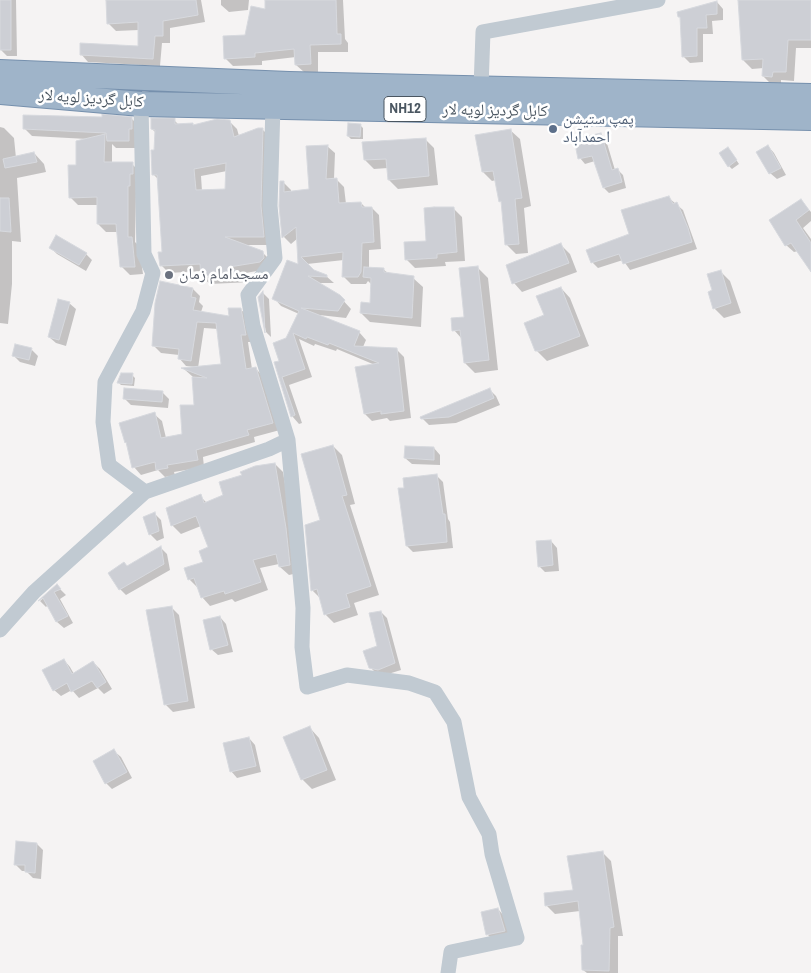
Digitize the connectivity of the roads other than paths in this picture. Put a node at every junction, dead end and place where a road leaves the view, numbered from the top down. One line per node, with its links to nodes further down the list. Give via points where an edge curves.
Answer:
1 (658, 0): 3 (street, via 483,32)
2 (0, 72): 3 (highway, کابل گردیز لویه لار / NH12)
3 (481, 88): 5 (highway, کابل گردیز لویه لار / NH12)
4 (0, 92): 6 (highway, کابل گردیز لویه لار / NH12)
5 (811, 96)
6 (141, 104): 7 (highway, کابل گردیز لویه لار / NH12); 10 (street, via 144,254 153,273 143,312 105,382 103,422 109,464)
7 (273, 106): 8 (highway, کابل گردیز لویه لار / NH12); 9 (street, via 270,206 276,258 248,295 253,326)
8 (811, 118)
9 (288, 440): 10 (street); 12 (street, via 307,687 347,675 408,683 435,692 454,722 469,797 489,834 517,938 451,952)
10 (146, 492): 11 (street, via 34,592)
11 (0, 630)
12 (448, 973)

